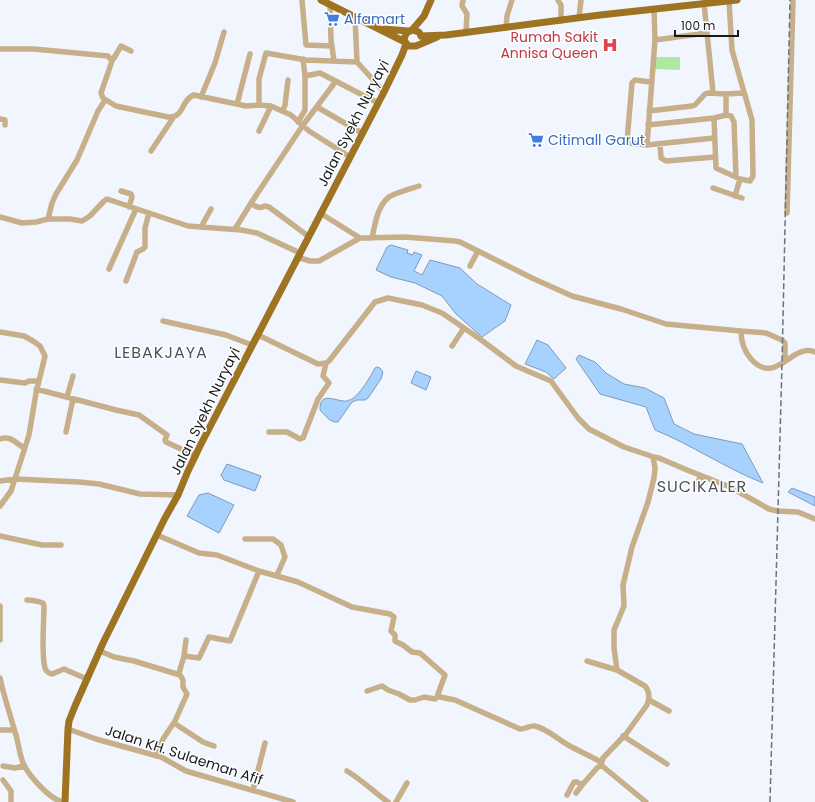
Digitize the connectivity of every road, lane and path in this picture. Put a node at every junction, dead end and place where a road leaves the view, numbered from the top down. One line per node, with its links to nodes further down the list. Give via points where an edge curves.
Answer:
1 (302, 0): 28 (street, via 306,45)
2 (321, 0): 12 (main road)
3 (432, 0): 14 (main road)
4 (463, 0): 22 (street, via 462,6 467,14)
5 (512, 0): 18 (street)
6 (558, 0): 17 (street, via 561,5)
7 (581, 0): 16 (street)
8 (738, 0): 10 (main road)
9 (793, 0): 79 (street)
10 (729, 1): 11 (main road); 42 (street, via 732,50)
11 (704, 3): 13 (main road); 23 (street)
12 (334, 4): 15 (main road); 28 (street)
13 (654, 9): 16 (main road); 26 (street)
14 (424, 16): 20 (main road); 24 (main road)
15 (355, 17): 19 (main road); 35 (street)
16 (579, 18): 17 (main road)
17 (561, 20): 18 (main road)
18 (506, 27): 22 (main road)
19 (380, 29): 20 (main road); 27 (main road)
20 (410, 30): 24 (main road, via 417,30); 27 (main road, via 404,37)
21 (224, 32): 44 (street)
22 (466, 32): 25 (main road)
23 (708, 33): 26 (street); 41 (street)
24 (421, 36): 25 (main road); 27 (main road, via 421,41)
25 (438, 36): 27 (main road)
26 (655, 40): 39 (street)
27 (411, 44): 40 (main road, Jalan Syekh Nuryayi, via 402,55)
28 (332, 46): 34 (street)
29 (0, 49): 33 (street, via 34,49 108,56)
30 (131, 51): 33 (street, via 121,46)
31 (250, 54): 47 (street)
32 (303, 59): 34 (street); 36 (street); 48 (street, via 266,53 260,79)
33 (112, 60): 45 (street, via 101,93)
34 (334, 61): 35 (street)
35 (357, 62): 40 (street)
36 (305, 76): 38 (street, via 320,73); 57 (street, via 305,110)
37 (288, 80): 51 (street)
38 (336, 81): 46 (street); 50 (street)
39 (651, 82): 52 (street); 64 (street, via 634,80 632,84 626,139 628,143)
40 (384, 92): 46 (main road, Jalan Syekh Nuryayi)
41 (712, 92): 43 (street); 52 (street, via 705,94 692,106)
42 (743, 93): 43 (street); 68 (street, via 752,120 753,176 750,181)
43 (726, 94): 53 (street)
44 (201, 97): 47 (street); 54 (street, via 191,96)
45 (105, 100): 54 (street, via 116,106); 82 (street, via 77,160 56,194)
46 (378, 102): 61 (main road, Jalan Syekh Nuryayi)
47 (237, 104): 48 (street)
48 (259, 105): 49 (street)
49 (271, 106): 51 (street); 60 (street)
50 (317, 107): 57 (street); 61 (street)
51 (283, 110): 57 (street)
52 (649, 111): 59 (street)
53 (726, 115): 55 (street); 68 (street, via 731,116 734,122)
54 (173, 118): 65 (street)
55 (714, 118): 59 (street); 62 (street)
56 (0, 119): 58 (street, via 5,120)
57 (301, 124): 66 (street); 74 (street)
58 (5, 125)
59 (648, 125): 64 (street)
60 (259, 131)
61 (362, 133): 66 (main road, Jalan Syekh Nuryayi)
62 (714, 138): 63 (street); 67 (street)
63 (660, 144): 64 (street); 67 (street, via 661,158 666,161)
64 (647, 145)
65 (151, 151)
66 (350, 156): 78 (main road, Jalan Syekh Nuryayi)
67 (715, 157): 68 (street, via 716,168)
68 (738, 178): 72 (street)
69 (419, 186): 87 (street, via 385,201)
70 (713, 188): 72 (street)
71 (121, 191): 75 (street, via 131,194)
72 (735, 196): 73 (street)
73 (742, 198)
74 (251, 203): 84 (street); 85 (street, via 258,208 269,207)
75 (129, 206): 76 (street); 82 (street, via 107,200 82,221)
76 (136, 209): 80 (street); 91 (street)
77 (211, 209): 83 (street)
78 (320, 213): 85 (main road, Jalan Syekh Nuryayi); 86 (street)
79 (787, 213)
80 (149, 214): 83 (street, via 184,225); 92 (street, via 145,228 145,247 137,252)
81 (0, 217): 82 (street, via 22,223)
82 (48, 219)
83 (201, 227): 84 (street)
84 (234, 229): 89 (street, via 260,234)
85 (308, 236): 89 (main road, Jalan Syekh Nuryayi)
86 (360, 238): 87 (street); 89 (street, via 318,261)
87 (372, 238): 88 (street, via 405,237 456,241)
88 (478, 251): 90 (street); 95 (street, via 572,296 666,324)
89 (298, 255): 97 (main road, Jalan Syekh Nuryayi)
90 (470, 266)
91 (109, 269)
92 (126, 281)
93 (163, 321): 98 (street, via 226,335)
94 (464, 328): 99 (street); 102 (street, via 442,313 422,305 384,299 371,305); 114 (street, via 516,366 551,382 578,418 589,428 624,447)
95 (741, 331): 101 (street, via 766,333 782,340); 101 (street, via 745,352 756,365 770,369)
96 (0, 332): 105 (street, via 24,336 40,346 45,356)
97 (258, 335): 98 (main road, Jalan Syekh Nuryayi); 102 (street, via 318,364)
98 (252, 345): 113 (main road, Jalan Syekh Nuryayi)
99 (452, 346)
100 (815, 352): 101 (street, via 802,351)
101 (785, 361)
102 (326, 364): 110 (street, via 323,376 329,383 318,399 303,438 287,432)
103 (72, 376): 107 (street)
104 (0, 380): 105 (street, via 25,383)
105 (38, 381): 106 (street)
106 (36, 389): 107 (street); 112 (street, via 29,434)
107 (67, 397): 108 (street)
108 (73, 399): 109 (street); 113 (street, via 139,415 167,435 166,442)
109 (66, 432)
110 (269, 432)
111 (0, 439): 112 (street, via 9,438)
112 (24, 448): 116 (street)
113 (196, 456): 119 (main road, Jalan Syekh Nuryayi)
114 (653, 457): 115 (street); 137 (street, via 654,478 632,547 623,585 624,606 614,630)
115 (701, 476): 118 (street); 121 (street, via 730,487 769,509 798,512)
116 (15, 479): 117 (street); 119 (street, via 79,482 140,494); 120 (street, via 11,491)
117 (0, 481)
118 (696, 484)
119 (178, 495): 122 (main road, Jalan Syekh Nuryayi)
120 (0, 506)
121 (815, 519)
122 (156, 535): 126 (street, via 199,553 217,555); 134 (main road, Jalan Syekh Nuryayi)
123 (0, 536): 125 (street, via 42,545)
124 (245, 539): 127 (street, via 273,539 281,545 285,557)
125 (61, 545)
126 (259, 571): 127 (street); 135 (street, via 231,640 209,637 199,658)
127 (277, 575): 142 (street, via 352,607 393,616 391,631 396,635 395,642 412,652 420,653 445,675)
128 (27, 600): 140 (street, via 35,600 44,606 44,658 47,672 55,674 63,669)
129 (0, 606): 130 (street)
130 (0, 610): 131 (street)
131 (0, 626): 132 (street)
132 (0, 640)
133 (186, 640): 135 (street)
134 (100, 651): 138 (street); 140 (main road, Jalan Syekh Nuryayi)
135 (184, 656): 138 (street)
136 (586, 661): 137 (street)
137 (618, 670): 143 (street, via 646,686)
138 (180, 675): 145 (street, via 187,694)
139 (0, 678): 148 (street)
140 (87, 679): 146 (main road, Jalan Syekh Nuryayi, via 71,714)
141 (367, 691): 142 (street, via 382,686 412,700 435,699)
142 (438, 696): 153 (street, via 455,700 520,729 536,726)
143 (649, 700): 144 (street); 149 (street)
144 (669, 711)
145 (174, 723): 151 (street, via 203,742); 152 (street)
146 (68, 729): 152 (street, Jalan KH. Sulaeman Afif); 166 (main road, Jalan Syekh Nuryayi)
147 (0, 730): 148 (street)
148 (13, 730): 156 (street)
149 (623, 736): 153 (street); 154 (street)
150 (265, 743): 161 (street)
151 (214, 746)
152 (156, 756): 161 (street, Jalan KH. Sulaeman Afif, via 186,771)
153 (601, 764): 160 (street); 170 (street)
154 (667, 764)
155 (3, 766): 156 (street)
156 (22, 767): 165 (street, via 42,788)
157 (347, 771): 168 (street)
158 (3, 780): 164 (street, via 11,791)
159 (407, 783): 169 (street)
160 (582, 785): 162 (street); 163 (street, via 574,782)
161 (253, 790): 167 (street, Jalan KH. Sulaeman Afif)
162 (576, 793)
163 (567, 795)
164 (11, 802)
165 (62, 802)
166 (65, 802)
167 (293, 802)
168 (388, 802)
169 (396, 802)
170 (646, 802)

